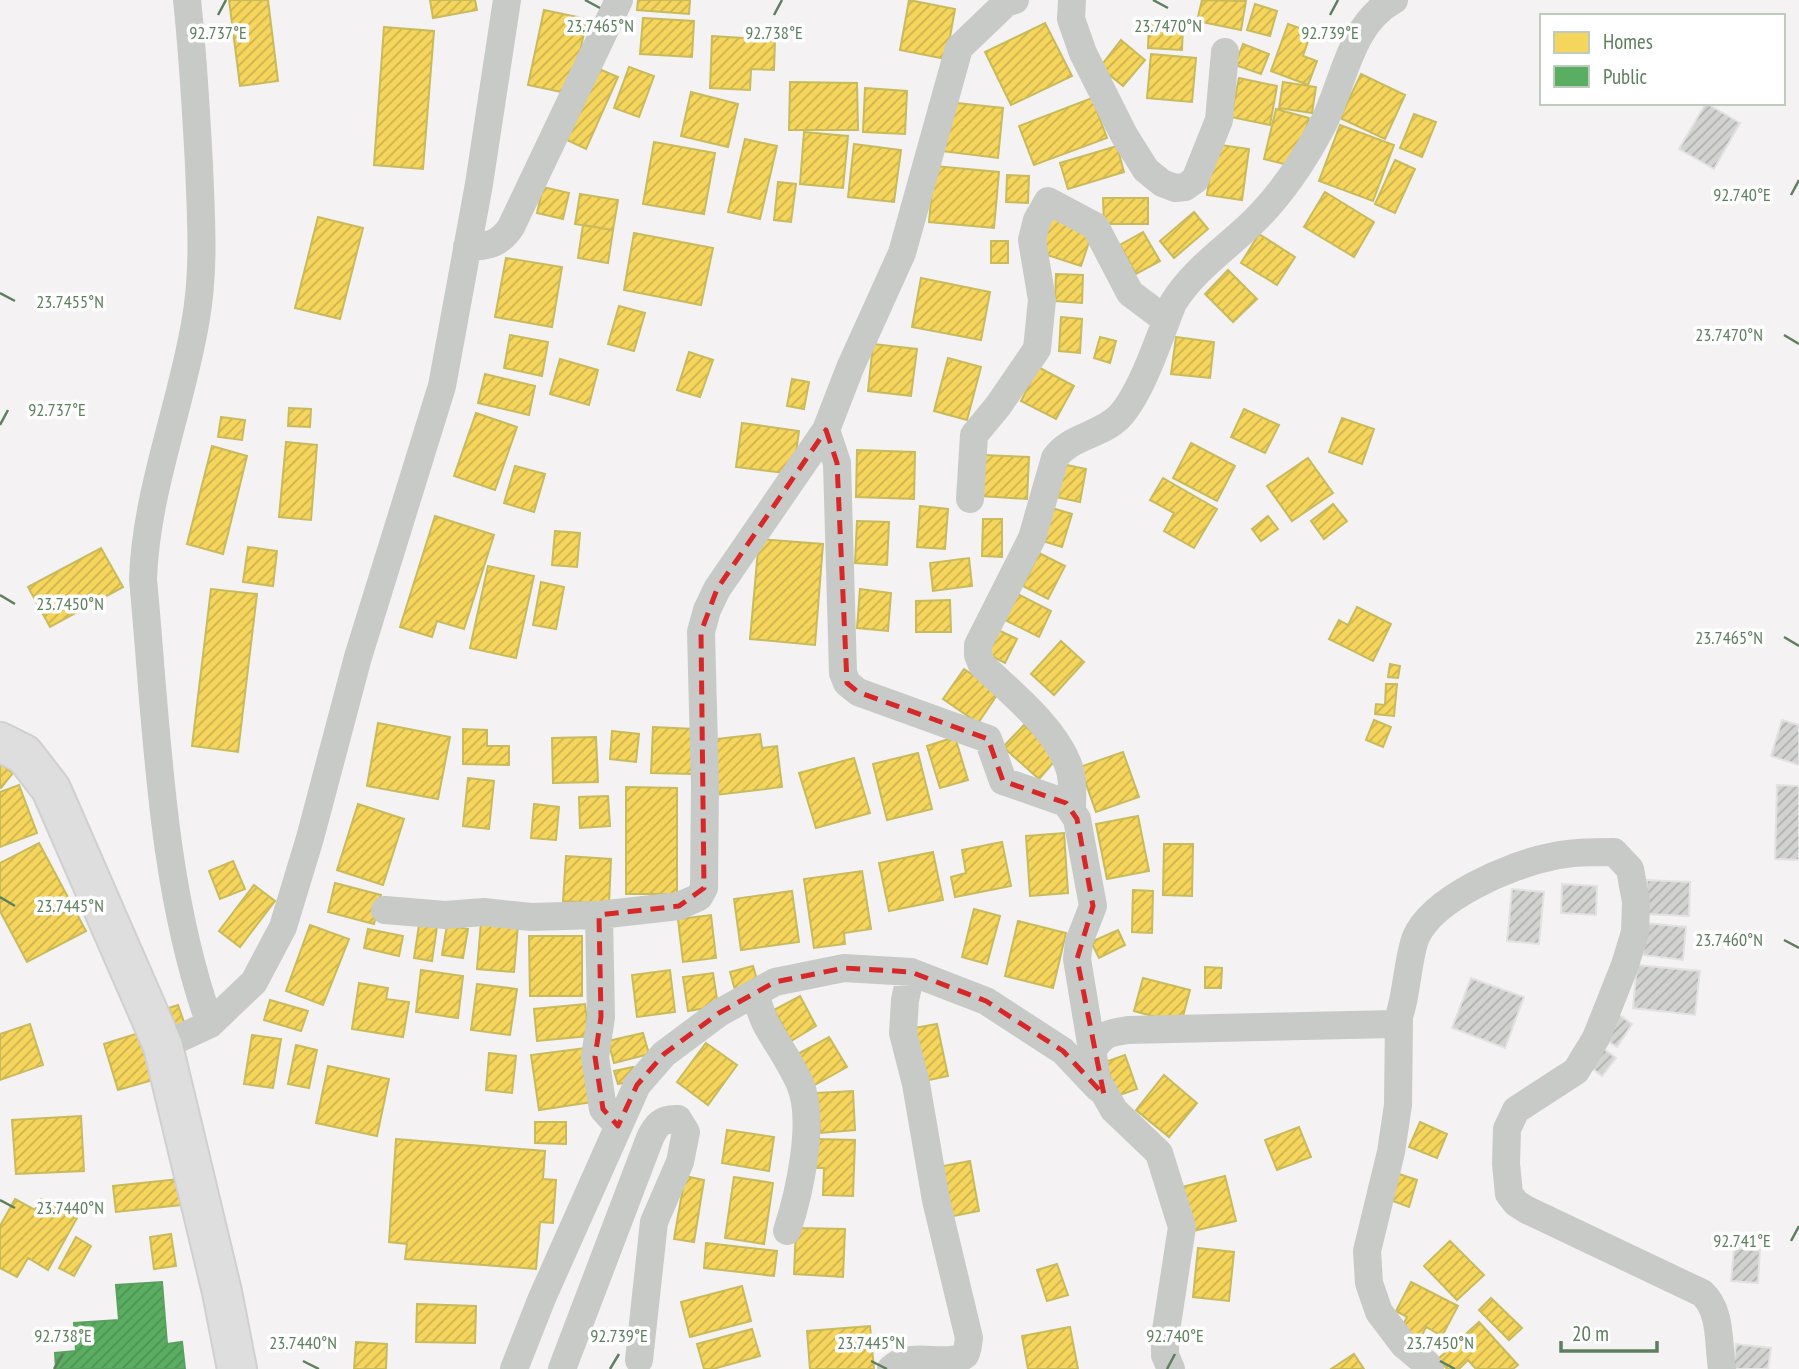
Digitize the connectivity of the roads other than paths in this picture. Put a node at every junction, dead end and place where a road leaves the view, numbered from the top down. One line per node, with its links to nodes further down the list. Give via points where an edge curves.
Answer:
1 (187, 0): 19 (street, via 203,253 195,326 154,493 143,579 167,830 180,911)
2 (507, 0): 8 (street)
3 (619, 0): 8 (street, via 511,227 498,242)
4 (1015, 0): 10 (street, via 1006,3 959,48 902,253)
5 (1072, 0): 7 (street, via 1071,19 1083,53 1124,135 1146,170 1175,188 1195,180 1219,120)
6 (1394, 0): 9 (street, via 1367,22 1322,126 1297,169 1249,226 1181,289)
7 (1225, 51)
8 (467, 247): 19 (street, via 442,386 358,657 283,927 254,982)
9 (1166, 320): 11 (street, via 1130,293 1096,226 1048,201 1032,240 1042,300 1037,349 974,435); 13 (street, via 1119,417 1061,449 1055,458 1032,538 978,645 982,665 1050,732 1067,761)
10 (826, 430): 13 (street, via 836,463 847,683 858,692 988,739 1003,781 1066,803); 15 (street, via 717,589 701,632 704,888 699,897 679,906)
11 (970, 499)
12 (0, 743): 20 (highway, via 24,754 51,789)
13 (1072, 810): 21 (street, via 1093,906 1077,959)
14 (385, 910): 15 (street, via 445,915)
15 (599, 915): 23 (street, via 601,1017 595,1058 603,1109)
16 (911, 972): 17 (street, via 844,968 775,982); 22 (street, via 986,1001 1063,1051); 29 (street, via 903,1033 936,1200 970,1338 965,1355 952,1365 908,1361)
17 (755, 993): 23 (street, via 664,1054 637,1085); 24 (street, via 765,1023 802,1087 808,1117 796,1202)
18 (1399, 1018): 21 (street, via 1389,1026 1109,1032); 31 (street, via 1398,1105 1367,1251 1369,1283 1379,1312); 32 (street, via 1416,937 1428,916 1455,896 1510,869 1567,854 1614,852 1630,869 1635,932 1625,965 1596,1038 1576,1071 1517,1111 1507,1129 1510,1194 1527,1210 1713,1302)
19 (210, 1024): 20 (street)
20 (163, 1046): 26 (highway)
21 (1092, 1051): 22 (street)
22 (1104, 1095): 30 (street, via 1159,1153 1182,1227 1165,1338)
23 (618, 1126): 27 (street)
24 (787, 1231)
25 (639, 1360): 28 (street, via 654,1222 680,1162 686,1132 678,1119 662,1121 650,1138)
26 (237, 1369)
27 (514, 1369)
28 (562, 1369)
29 (891, 1369)
30 (1171, 1369)
31 (1430, 1369)
32 (1722, 1369)

